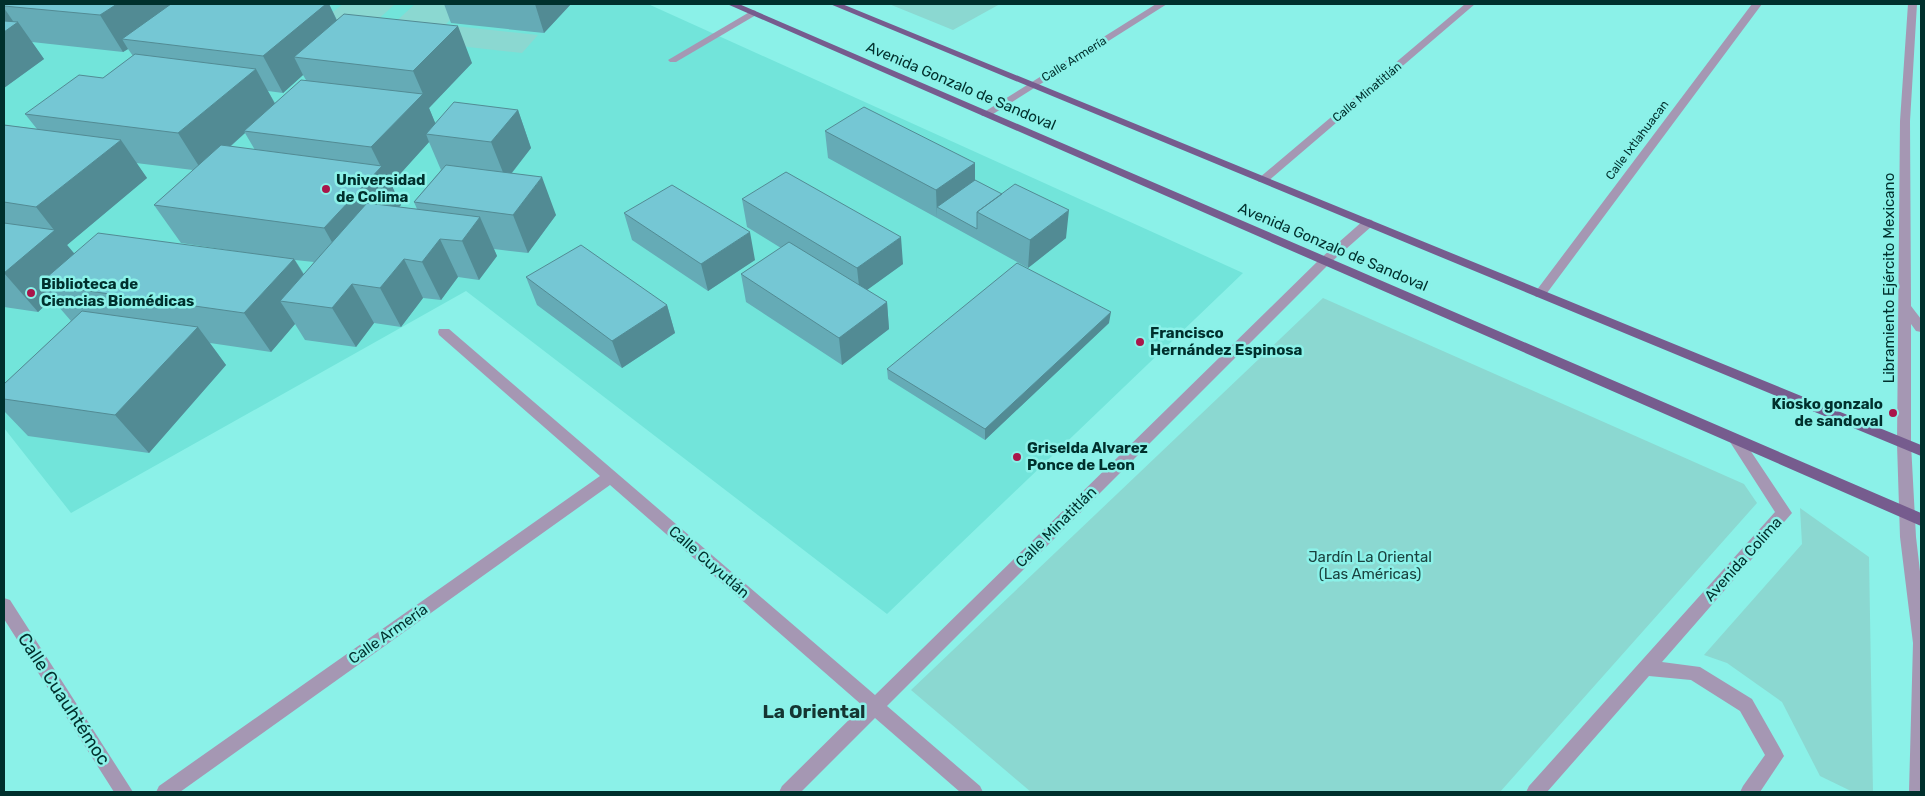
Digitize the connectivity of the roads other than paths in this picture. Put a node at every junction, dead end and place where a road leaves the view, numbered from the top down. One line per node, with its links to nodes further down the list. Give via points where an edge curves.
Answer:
1 (732, 4): 7 (main road, Avenida Gonzalo de Sandoval)
2 (835, 4): 9 (main road, Avenida Gonzalo de Sandoval)
3 (1162, 4): 9 (street, Calle Armería)
4 (1470, 4): 11 (street, Calle Minatitlán)
5 (1757, 4): 14 (street, Calle Ixtlahuacan)
6 (1912, 4): 15 (street, Libramiento Ejército Mexicano, via 1905,121)
7 (754, 13): 8 (street); 10 (main road, Avenida Gonzalo de Sandoval)
8 (673, 60)
9 (1032, 85): 10 (street, Calle Armería); 11 (main road, Avenida Gonzalo de Sandoval)
10 (986, 114): 13 (main road, Avenida Gonzalo de Sandoval)
11 (1263, 180): 12 (main road, Avenida Gonzalo de Sandoval)
12 (1368, 223): 13 (street, Calle Minatitlán); 14 (main road, Avenida Gonzalo de Sandoval)
13 (1325, 261): 18 (main road, Avenida Gonzalo de Sandoval); 27 (street, Calle Minatitlán)
14 (1540, 294): 19 (main road, Avenida Gonzalo de Sandoval)
15 (1905, 307): 16 (street); 19 (street, Libramiento Ejército Mexicano)
16 (1921, 328)
17 (444, 332): 21 (street, Calle Cuyutlán)
18 (1737, 442): 22 (main road, Avenida Gonzalo de Sandoval); 26 (street, Avenida Colima, via 1784,513)
19 (1904, 444): 20 (main road, Avenida Gonzalo de Sandoval); 22 (street, Libramiento Ejército Mexicano)
20 (1921, 451)
21 (610, 477): 27 (street, Calle Cuyutlán); 29 (street, Calle Armería)
22 (1908, 515): 23 (main road, Avenida Gonzalo de Sandoval); 25 (street, Libramiento Ejército Mexicano)
23 (1921, 520)
24 (4, 605): 28 (street, Calle Cuauhtémoc)
25 (1921, 643): 34 (street, Libramiento Ejército Mexicano)
26 (1645, 668): 32 (street, Avenida Colima); 33 (street, via 1694,672 1746,705 1775,756)
27 (875, 706): 30 (street, Calle Minatitlán); 31 (street, Calle Cuyutlán)
28 (124, 792)
29 (165, 792)
30 (788, 792)
31 (974, 792)
32 (1535, 792)
33 (1749, 792)
34 (1918, 792)

